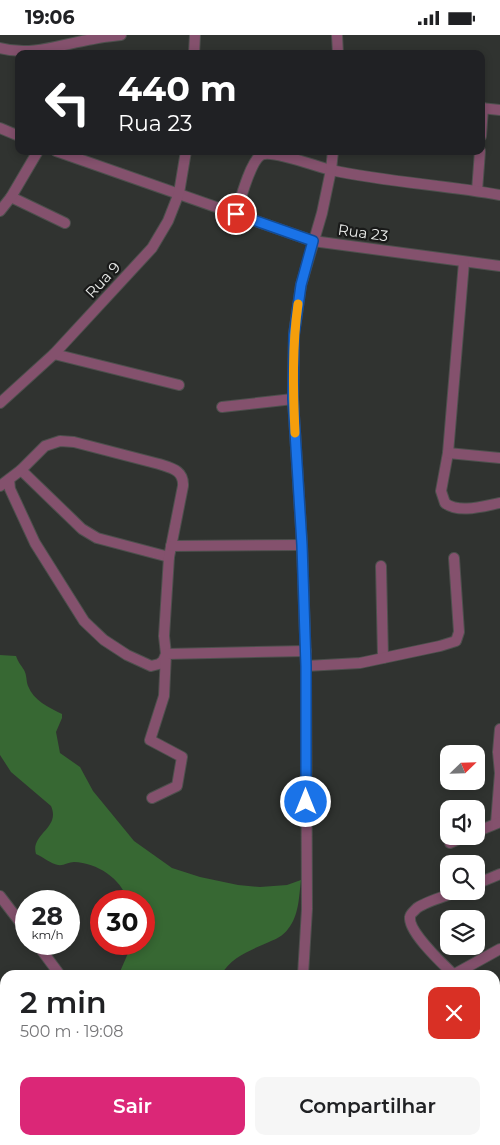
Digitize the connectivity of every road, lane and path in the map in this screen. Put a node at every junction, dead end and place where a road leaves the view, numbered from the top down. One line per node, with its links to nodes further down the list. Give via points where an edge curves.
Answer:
1 (121, 35): 6 (street)
2 (195, 35): 7 (street)
3 (337, 35): 8 (street)
4 (0, 48): 5 (street)
5 (15, 50)
6 (44, 50)
7 (194, 50)
8 (338, 50)
9 (485, 108): 10 (street)
10 (500, 110)
11 (0, 128): 12 (street)
12 (15, 135)
13 (36, 155): 24 (street)
14 (68, 155): 22 (street, Rua 23)
15 (185, 155): 22 (street, Rua 9)
16 (261, 155): 26 (street, via 249,174)
17 (279, 155): 20 (street)
18 (333, 155): 20 (street)
19 (480, 155): 21 (street)
20 (331, 170): 21 (street); 28 (street)
21 (478, 191): 23 (street)
22 (178, 193): 26 (street, Rua 23); 31 (street, Rua 9, via 168,221 152,248)
23 (500, 195)
24 (11, 197): 25 (street); 27 (street)
25 (0, 211)
26 (236, 214): 28 (street, Rua 23)
27 (65, 223)
28 (313, 241): 29 (street, Rua 23); 33 (street, via 301,285 294,335)
29 (464, 262): 30 (street, Rua 23); 36 (street)
30 (500, 266)
31 (54, 353): 32 (street); 34 (street, Rua 9)
32 (179, 385)
33 (293, 399): 35 (street); 42 (street)
34 (0, 403)
35 (222, 407)
36 (448, 453): 37 (street); 41 (street, via 441,491 445,503 466,508)
37 (500, 458)
38 (21, 470): 39 (street); 43 (street, via 45,446 60,441 74,442 179,472 184,479); 44 (street, via 82,529 97,538)
39 (9, 479): 40 (street); 48 (street, via 10,489 35,543 84,621 104,640 145,664 158,664)
40 (0, 485)
41 (500, 503)
42 (302, 545): 43 (street); 47 (street)
43 (171, 546): 44 (street)
44 (169, 557): 48 (street, via 164,636)
45 (454, 558): 49 (street, via 457,638 440,646)
46 (381, 566): 49 (street)
47 (306, 651): 48 (street); 50 (street)
48 (166, 655): 52 (street, via 164,696 150,740 182,757 177,786)
49 (383, 658): 50 (street, via 360,663)
50 (306, 666): 63 (street, via 307,909)
51 (500, 729): 53 (street)
52 (152, 798)
53 (498, 823): 54 (street)
54 (485, 828)
55 (500, 874): 56 (street)
56 (485, 880)
57 (0, 896): 59 (street)
58 (440, 899): 64 (street, via 418,907 410,918 418,936)
59 (15, 915)
60 (500, 949): 65 (street)
61 (45, 955): 62 (street)
62 (56, 970)
63 (303, 970)
64 (448, 970)
65 (462, 970)

